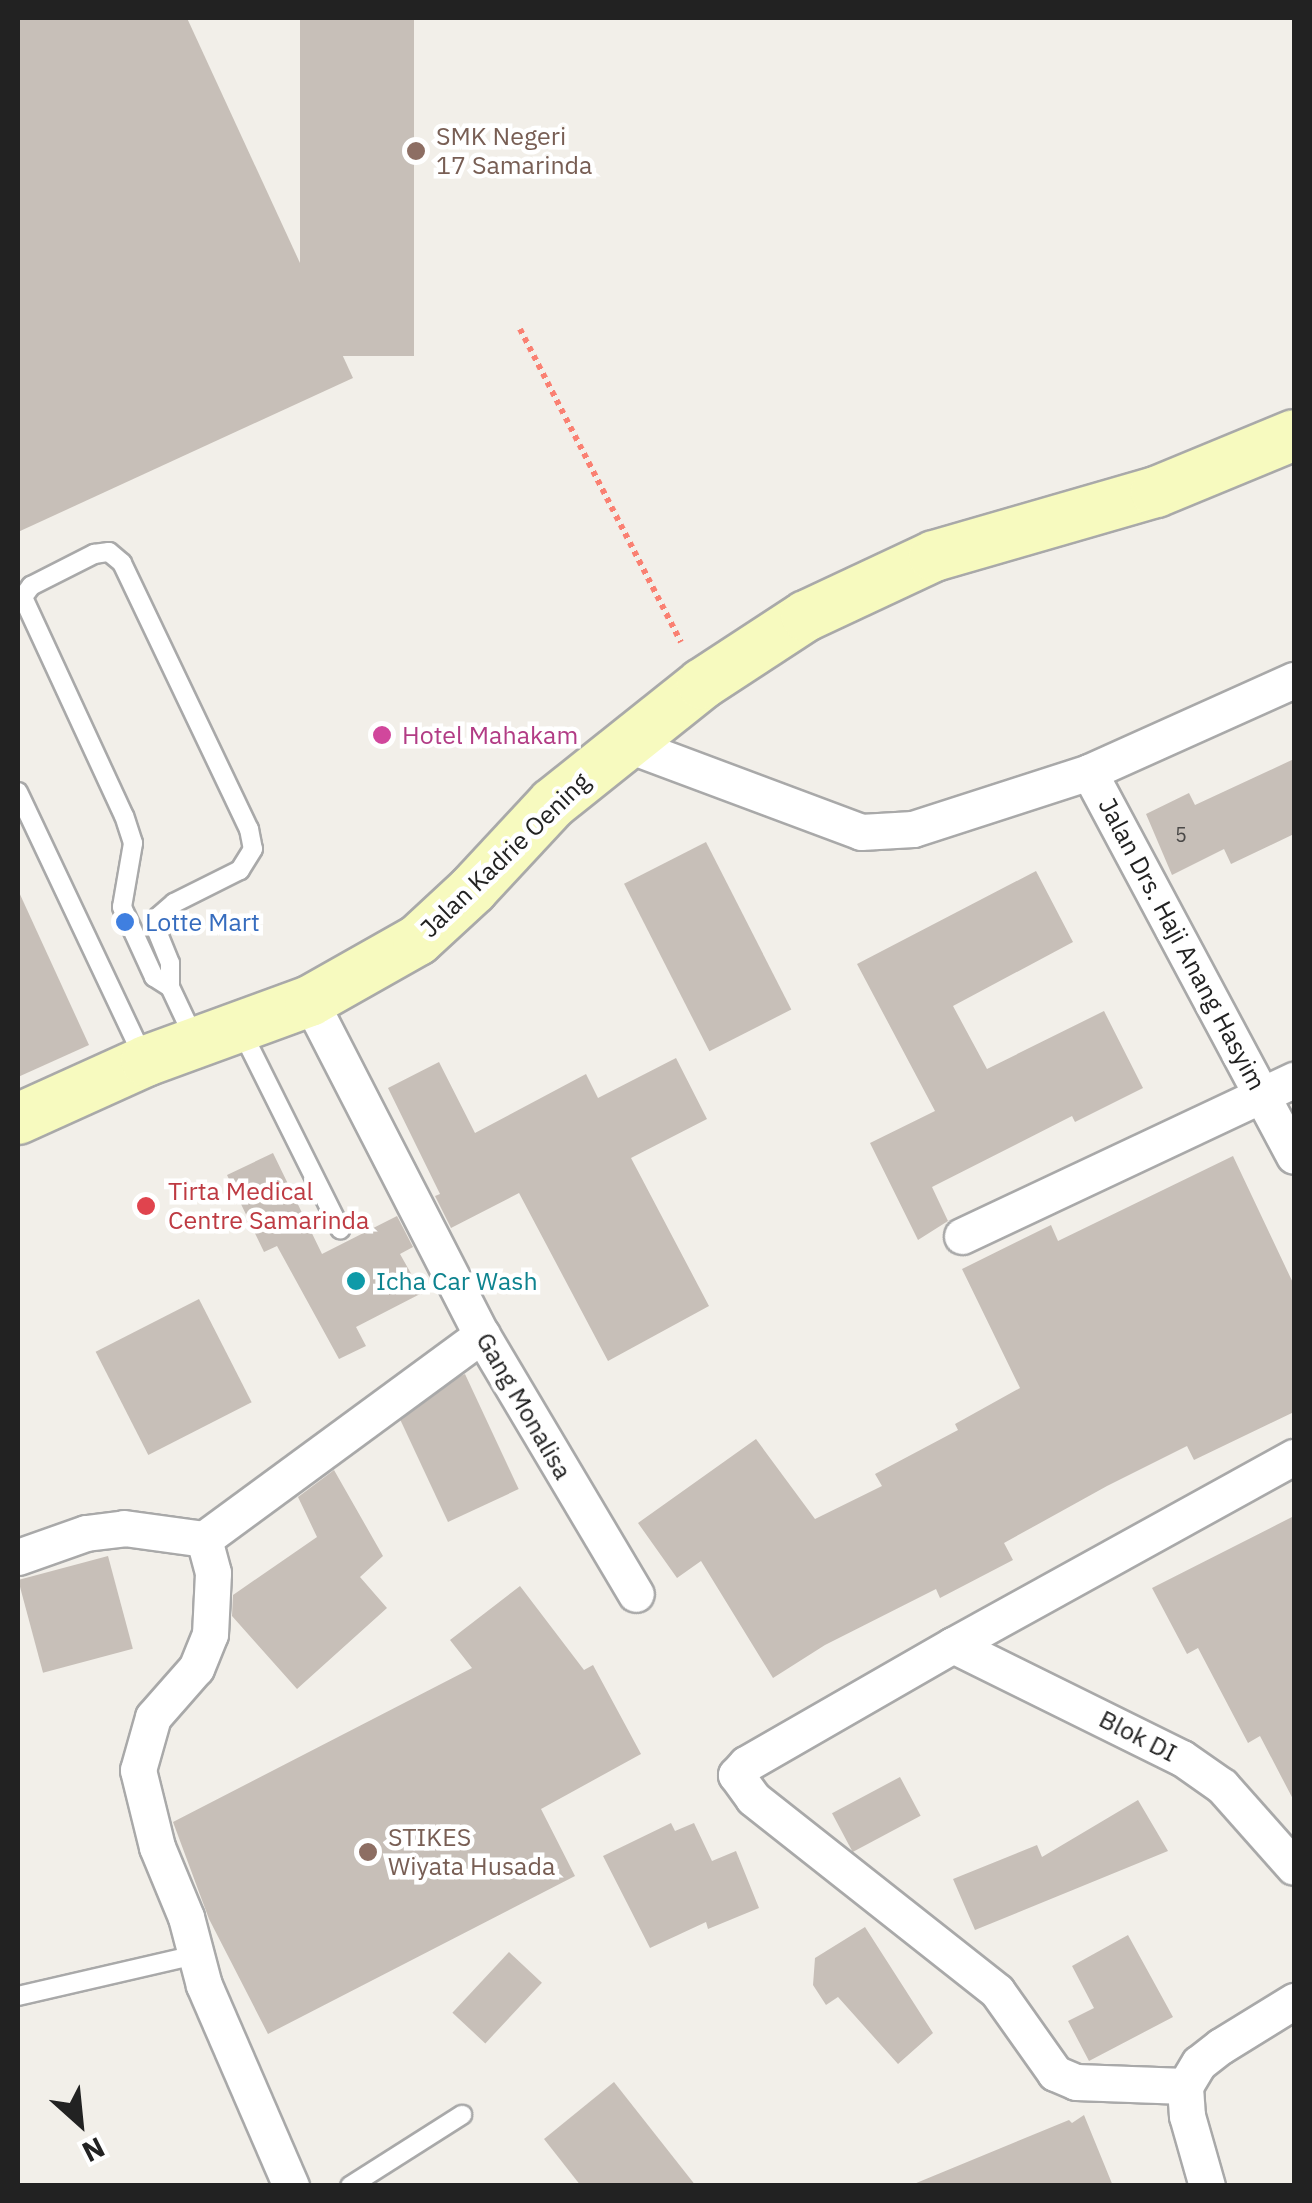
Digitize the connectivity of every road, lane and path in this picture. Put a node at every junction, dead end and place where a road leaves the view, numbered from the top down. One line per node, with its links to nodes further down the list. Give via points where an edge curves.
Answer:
1 (520, 329): 4 (path)
2 (1294, 435): 4 (main road, Jalan Kadrie Oening, via 1156,492 934,556 806,616)
3 (1294, 680): 6 (street)
4 (702, 684): 5 (main road, Jalan Kadrie Oening)
5 (626, 744): 6 (street, Jalan Drs. Haji Anang Hasyim, via 861,832 913,829); 9 (main road, Jalan Kadrie Oening, via 553,804 418,940)
6 (1089, 772): 13 (street, Jalan Drs. Haji Anang Hasyim)
7 (18, 792): 11 (lane)
8 (170, 987): 8 (lane, via 154,977 122,906 133,844 124,816 23,597 31,586 94,554 109,552 122,563 253,849 240,870 158,918); 10 (lane)
9 (310, 1001): 10 (main road, Jalan Kadrie Oening); 18 (street, Gang Monalisa)
10 (218, 1035): 11 (main road, Jalan Kadrie Oening); 16 (lane)
11 (146, 1062): 14 (main road, Jalan Kadrie Oening)
12 (1294, 1080): 13 (street)
13 (1262, 1094): 15 (street, Jalan Drs. Haji Anang Hasyim); 17 (street)
14 (18, 1119)
15 (1294, 1156)
16 (340, 1229)
17 (962, 1236)
18 (482, 1336): 20 (street); 22 (street, Gang Monalisa)
19 (1294, 1457): 23 (street)
20 (204, 1539): 21 (street, via 124,1528 86,1533); 25 (street, via 213,1573 210,1634 196,1668 152,1717 138,1770)
21 (18, 1557)
22 (636, 1594)
23 (953, 1645): 24 (street, Blok DI, via 1182,1758 1222,1786); 28 (street, via 746,1764 736,1780 998,1991 1056,2073 1076,2082)
24 (1294, 1866)
25 (196, 1955): 26 (lane); 30 (street)
26 (18, 1996)
27 (1294, 2001): 28 (street, via 1221,2046)
28 (1185, 2086): 32 (street)
29 (462, 2115): 31 (lane)
30 (291, 2186)
31 (350, 2186)
32 (1207, 2186)

